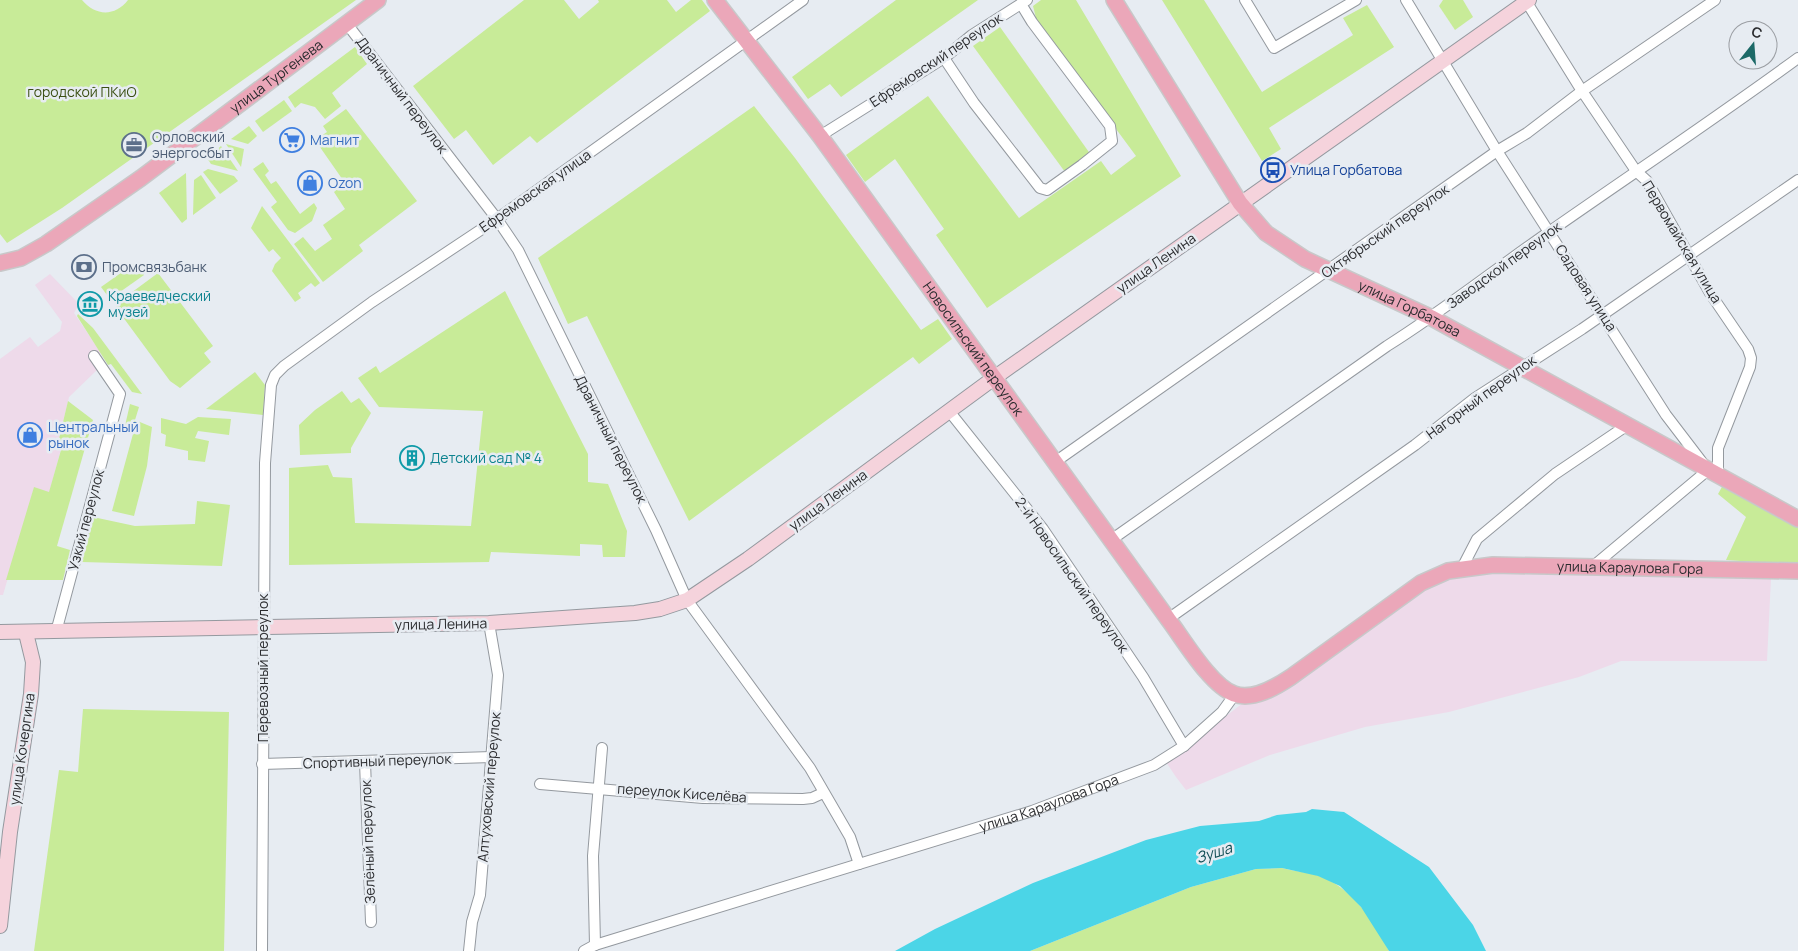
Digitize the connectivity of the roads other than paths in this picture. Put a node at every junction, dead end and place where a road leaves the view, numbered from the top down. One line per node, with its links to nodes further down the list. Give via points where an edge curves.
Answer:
1 (378, 0): 11 (main road, улица Тургенева)
2 (714, 0): 12 (main road, Новосильский переулок)
3 (803, 0): 12 (street, Ефремовская улица)
4 (1114, 0): 21 (main road, улица Горбатова)
5 (1245, 0): 6 (street, via 1274,48)
6 (1356, 0)
7 (1406, 0): 15 (street, Садовая улица)
8 (1527, 0): 15 (main road, улица Ленина); 16 (street, Первомайская улица)
9 (1715, 0): 16 (street, Октябрьский переулок)
10 (1024, 2): 13 (street, Ефремовский переулок, via 972,35); 13 (street, via 1032,22 1110,126 1112,141 1082,166 1047,190 1040,188 974,103)
11 (347, 24): 22 (street, Драничный переулок); 25 (main road, улица Тургенева, via 141,178 54,238 21,258)
12 (747, 40): 17 (main road, Новосильский переулок); 22 (street, Ефремовская улица)
13 (944, 58): 17 (street, Ефремовский переулок)
14 (1798, 58): 19 (street, Заводской переулок)
15 (1441, 61): 18 (street, Садовая улица); 21 (main road, улица Ленина)
16 (1582, 91): 18 (street, Октябрьский переулок, via 1528,133); 19 (street, Первомайская улица)
17 (820, 136): 31 (main road, Новосильский переулок)
18 (1497, 151): 23 (street, Садовая улица); 26 (street, Октябрьский переулок)
19 (1636, 171): 23 (street, Заводской переулок); 24 (street, Первомайская улица, via 1652,189)
20 (1798, 180): 24 (street, Нагорный переулок)
21 (1240, 203): 26 (main road, улица Горбатова, via 1273,238); 31 (main road, улица Ленина)
22 (497, 219): 32 (street, Ефремовская улица, via 372,302 284,366); 42 (street, Драничный переулок, via 535,282)
23 (1550, 232): 27 (street, Садовая улица); 28 (street, Заводской переулок)
24 (1687, 255): 27 (street, Нагорный переулок); 36 (street, Первомайская улица, via 1751,358 1718,448)
25 (1, 264)
26 (1329, 271): 28 (main road, улица Горбатова); 35 (street, Октябрьский переулок)
27 (1602, 315): 30 (street, Нагорный переулок); 36 (street, Садовая улица, via 1666,414)
28 (1432, 318): 30 (main road, улица Горбатова); 38 (street, Заводской переулок, via 1387,346)
29 (94, 356): 47 (street, Узкий переулок, via 120,394)
30 (1521, 367): 34 (main road, улица Горбатова); 43 (street, Нагорный переулок)
31 (994, 378): 33 (main road, улица Ленина); 35 (main road, Новосильский переулок)
32 (271, 385): 45 (street, Перевозный переулок, via 265,463)
33 (950, 411): 42 (main road, улица Ленина); 50 (street, 2-й Новосильский переулок, via 1043,529 1143,677)
34 (1626, 426): 36 (main road, улица Горбатова); 39 (street, via 1555,474 1477,539)
35 (1055, 462): 38 (main road, Новосильский переулок)
36 (1713, 473): 37 (main road, улица Горбатова); 40 (street)
37 (1798, 519)
38 (1111, 540): 43 (main road, Новосильский переулок)
39 (1462, 568): 40 (main road, улица Караулова Гора, via 1494,565); 49 (main road, улица Караулова Гора, via 1421,583 1272,689)
40 (1590, 568): 41 (main road, улица Караулова Гора)
41 (1798, 571)
42 (687, 600): 44 (main road, улица Ленина, via 635,613); 57 (street, Драничный переулок, via 810,768)
43 (1168, 619): 49 (main road, Новосильский переулок, via 1218,684)
44 (489, 623): 45 (main road, улица Ленина); 52 (street, Алтуховский переулок, via 498,675)
45 (263, 626): 47 (main road, улица Ленина); 54 (street, Перевозный переулок)
46 (0, 632): 48 (main road, улица Ленина)
47 (56, 632): 48 (main road, улица Ленина)
48 (26, 633): 60 (main road, улица Кочергина, via 33,662 31,694 10,832)
49 (1235, 694): 50 (street, улица Караулова Гора, via 1222,712)
50 (1184, 746): 58 (street, улица Караулова Гора, via 1154,765 1032,811)
51 (602, 748): 56 (street)
52 (492, 757): 53 (street, Спортивный переулок); 63 (street, Алтуховский переулок, via 480,894 472,922)
53 (365, 762): 54 (street, Спортивный переулок); 59 (street, Зелёный переулок)
54 (262, 764): 62 (street, Перевозный переулок)
55 (540, 784): 56 (street, переулок Киселёва)
56 (601, 787): 57 (street, переулок Киселёва, via 703,798 803,799); 61 (street, via 593,856)
57 (823, 793): 58 (street, Драничный переулок, via 850,837)
58 (860, 864): 61 (street, улица Караулова Гора)
59 (371, 922)
60 (0, 926)
61 (595, 945): 64 (street, улица Караулова Гора)
62 (262, 951)
63 (469, 951)
64 (584, 951)

